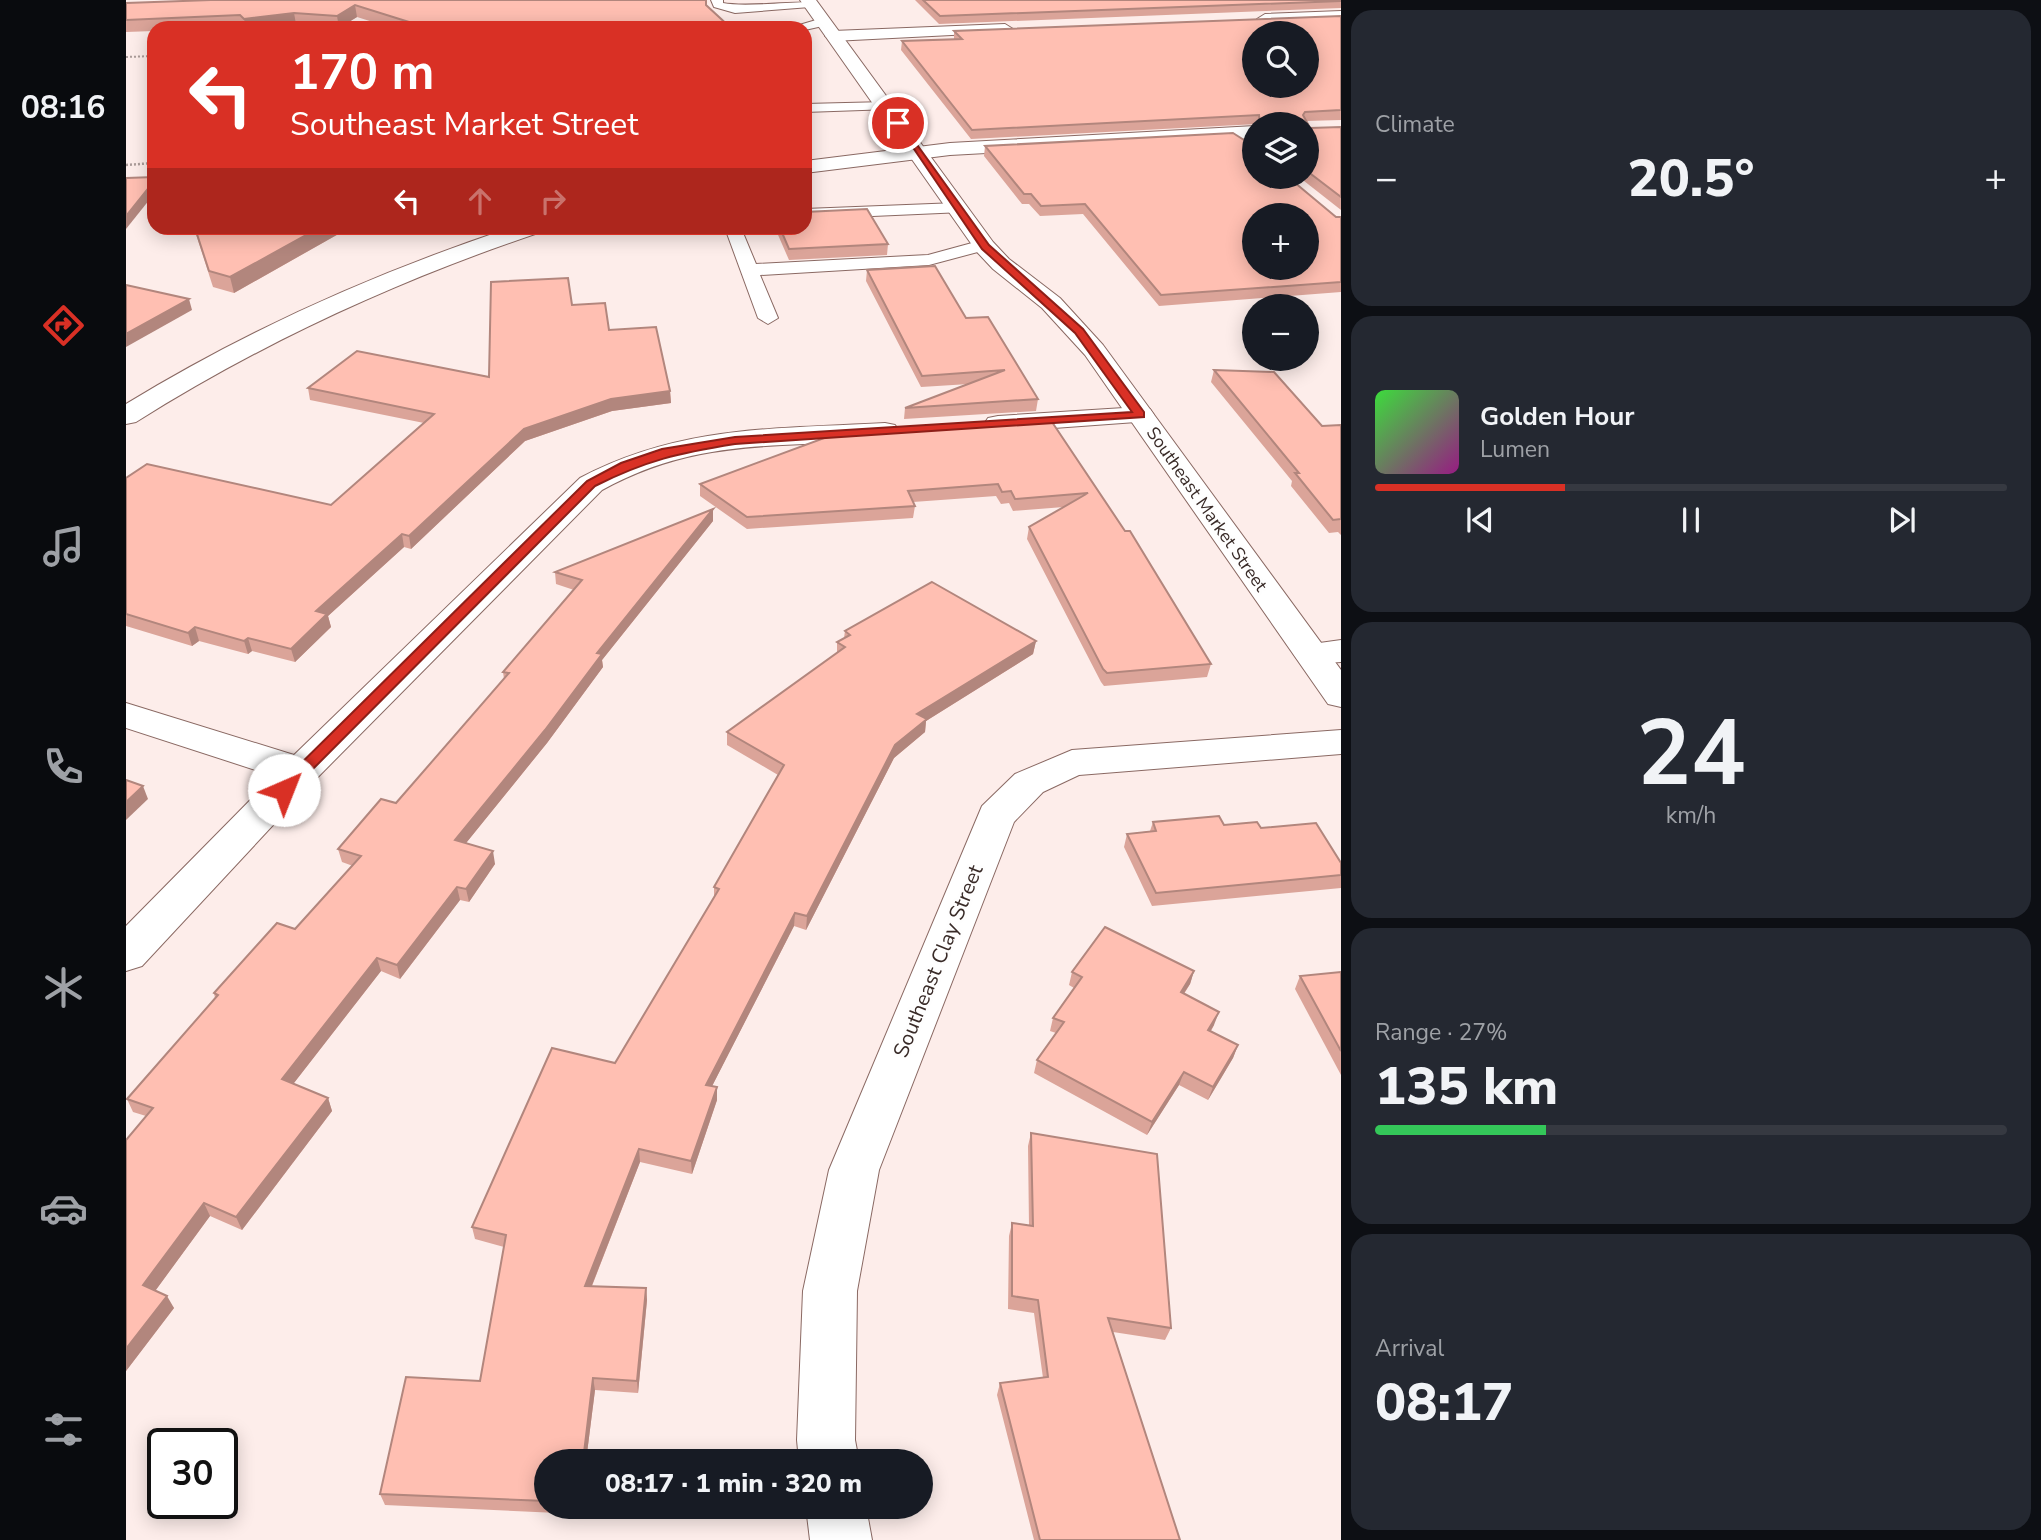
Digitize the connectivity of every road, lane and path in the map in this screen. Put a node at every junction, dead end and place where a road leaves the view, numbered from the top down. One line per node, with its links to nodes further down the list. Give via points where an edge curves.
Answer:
1 (717, 0): 2 (lane, via 718,5 735,9)
2 (809, 1): 7 (street, Southeast Market Street)
3 (1341, 16): 4 (street)
4 (1246, 19)
5 (1028, 28): 7 (street)
6 (812, 29): 7 (lane)
7 (828, 29): 10 (street, Southeast Market Street)
8 (147, 56): 9 (path)
9 (126, 57)
10 (886, 106): 12 (lane); 15 (street, Southeast Market Street)
11 (812, 109): 12 (lane)
12 (821, 110): 13 (lane)
13 (812, 117)
14 (1242, 137): 15 (street)
15 (918, 152): 18 (street); 19 (street, Southeast Market Street)
16 (147, 163): 17 (path)
17 (126, 164)
18 (812, 166)
19 (957, 208): 20 (lane); 23 (street, Southeast Market Street)
20 (812, 214)
21 (510, 235): 27 (street, via 401,273 300,316 215,360)
22 (736, 235): 24 (lane)
23 (983, 244): 24 (lane, via 929,260); 26 (street, Southeast Market Street, via 1079,331)
24 (750, 270): 25 (lane)
25 (768, 318)
26 (1140, 415): 28 (street); 30 (street, Southeast Market Street)
27 (126, 416)
28 (966, 426)
29 (912, 429): 34 (street, via 735,441 666,452 591,484)
30 (1325, 652): 31 (street, Southeast Market Street)
31 (1341, 696)
32 (126, 715): 34 (street)
33 (1341, 742): 36 (street, Southeast Clay Street, via 1072,763 1029,783 996,816 854,1170 830,1291)
34 (301, 771): 35 (street)
35 (126, 954)
36 (827, 1449)
37 (838, 1519): 38 (street)
38 (841, 1540)

